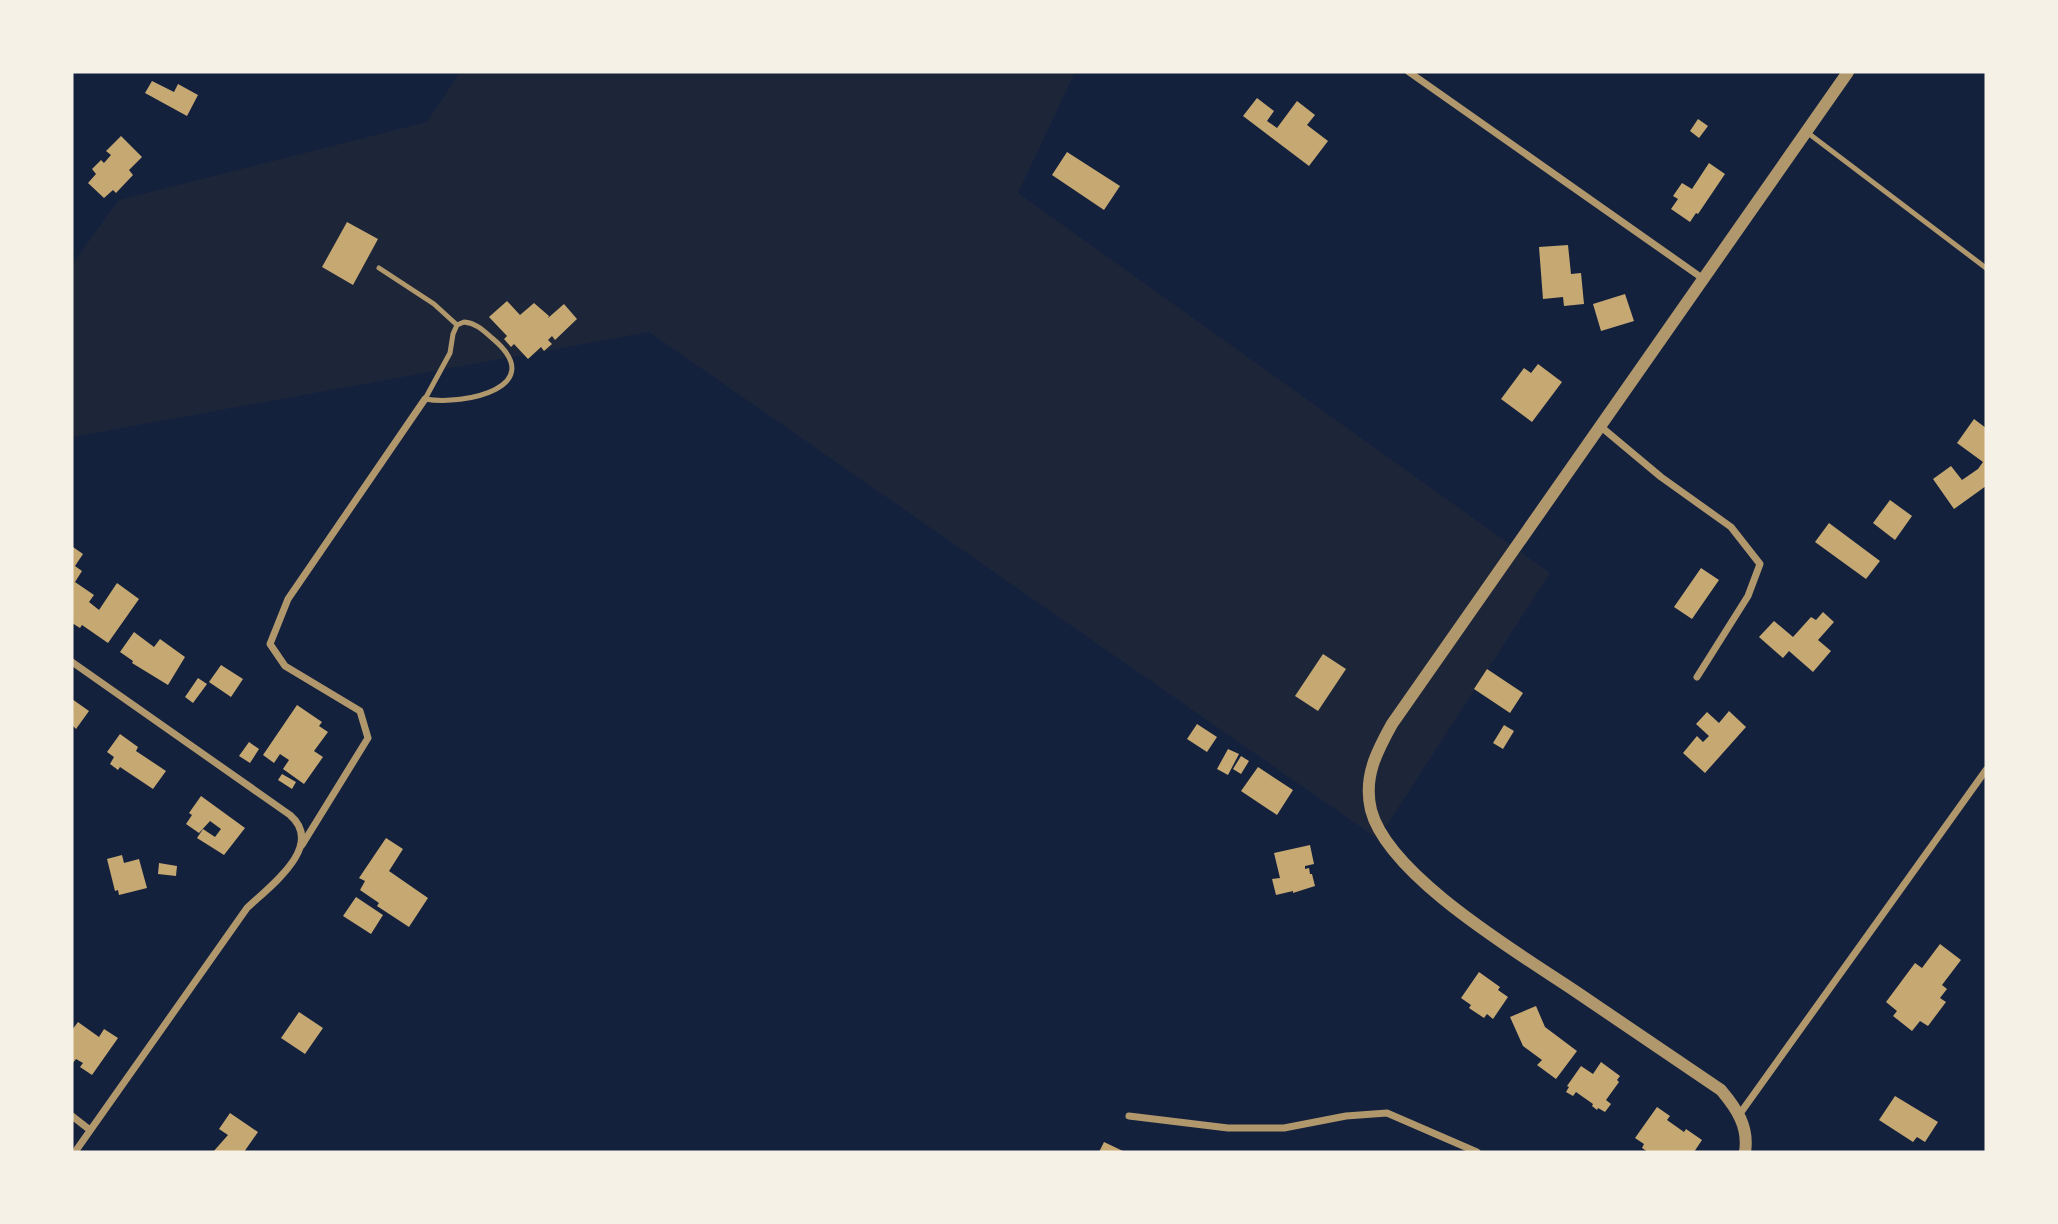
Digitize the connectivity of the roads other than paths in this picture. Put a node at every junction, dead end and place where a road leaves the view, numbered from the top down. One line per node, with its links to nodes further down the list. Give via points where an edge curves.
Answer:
1 (1409, 72): 6 (street)
2 (1848, 72): 3 (street)
3 (1806, 131): 5 (lane); 6 (street)
4 (379, 268): 7 (lane)
5 (1986, 268)
6 (1702, 278): 9 (street)
7 (457, 325): 8 (lane, via 450,353); 8 (lane, via 477,326 503,347 512,374 502,386 471,399)
8 (425, 399): 13 (street, via 288,598 270,644 285,666 360,711 368,738)
9 (1600, 425): 11 (street, via 1661,477 1731,527 1760,564 1748,596); 15 (street, via 1392,724 1370,773 1371,811 1394,852 1472,922 1721,1090)
10 (72, 662): 13 (street, via 290,815 300,828)
11 (1697, 677)
12 (1986, 770): 15 (street)
13 (300, 849): 17 (street, via 283,874 247,908)
14 (72, 1115): 17 (street)
15 (1739, 1115): 20 (street)
16 (1129, 1116): 19 (street, via 1228,1128 1284,1128 1387,1113)
17 (90, 1130): 18 (street)
18 (75, 1152)
19 (1477, 1152)
20 (1745, 1152)

